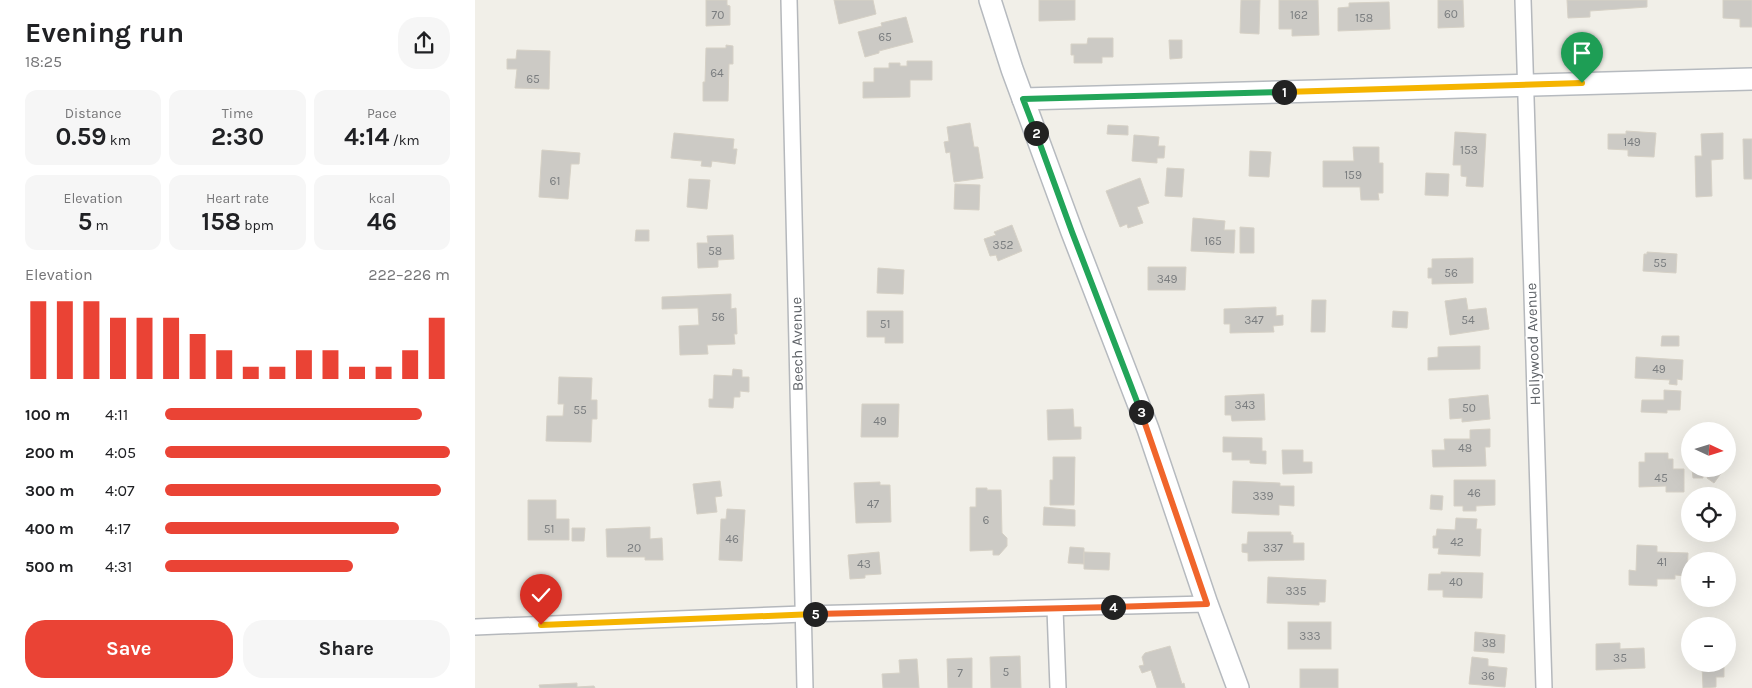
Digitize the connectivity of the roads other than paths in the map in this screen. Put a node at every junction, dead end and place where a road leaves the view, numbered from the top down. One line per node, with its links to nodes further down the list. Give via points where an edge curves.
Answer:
1 (789, 0): 9 (street, Beech Avenue)
2 (990, 0): 6 (street)
3 (1523, 0): 5 (street, Hollywood Avenue)
4 (1752, 79): 5 (street)
5 (1525, 84): 6 (street); 14 (street, Hollywood Avenue)
6 (1023, 99): 7 (street, via 1148,429)
7 (1207, 604): 8 (street); 13 (street)
8 (1055, 609): 9 (street); 12 (street)
9 (803, 614): 10 (street); 11 (street, Beech Avenue)
10 (475, 627)
11 (805, 688)
12 (1058, 688)
13 (1238, 688)
14 (1544, 688)

